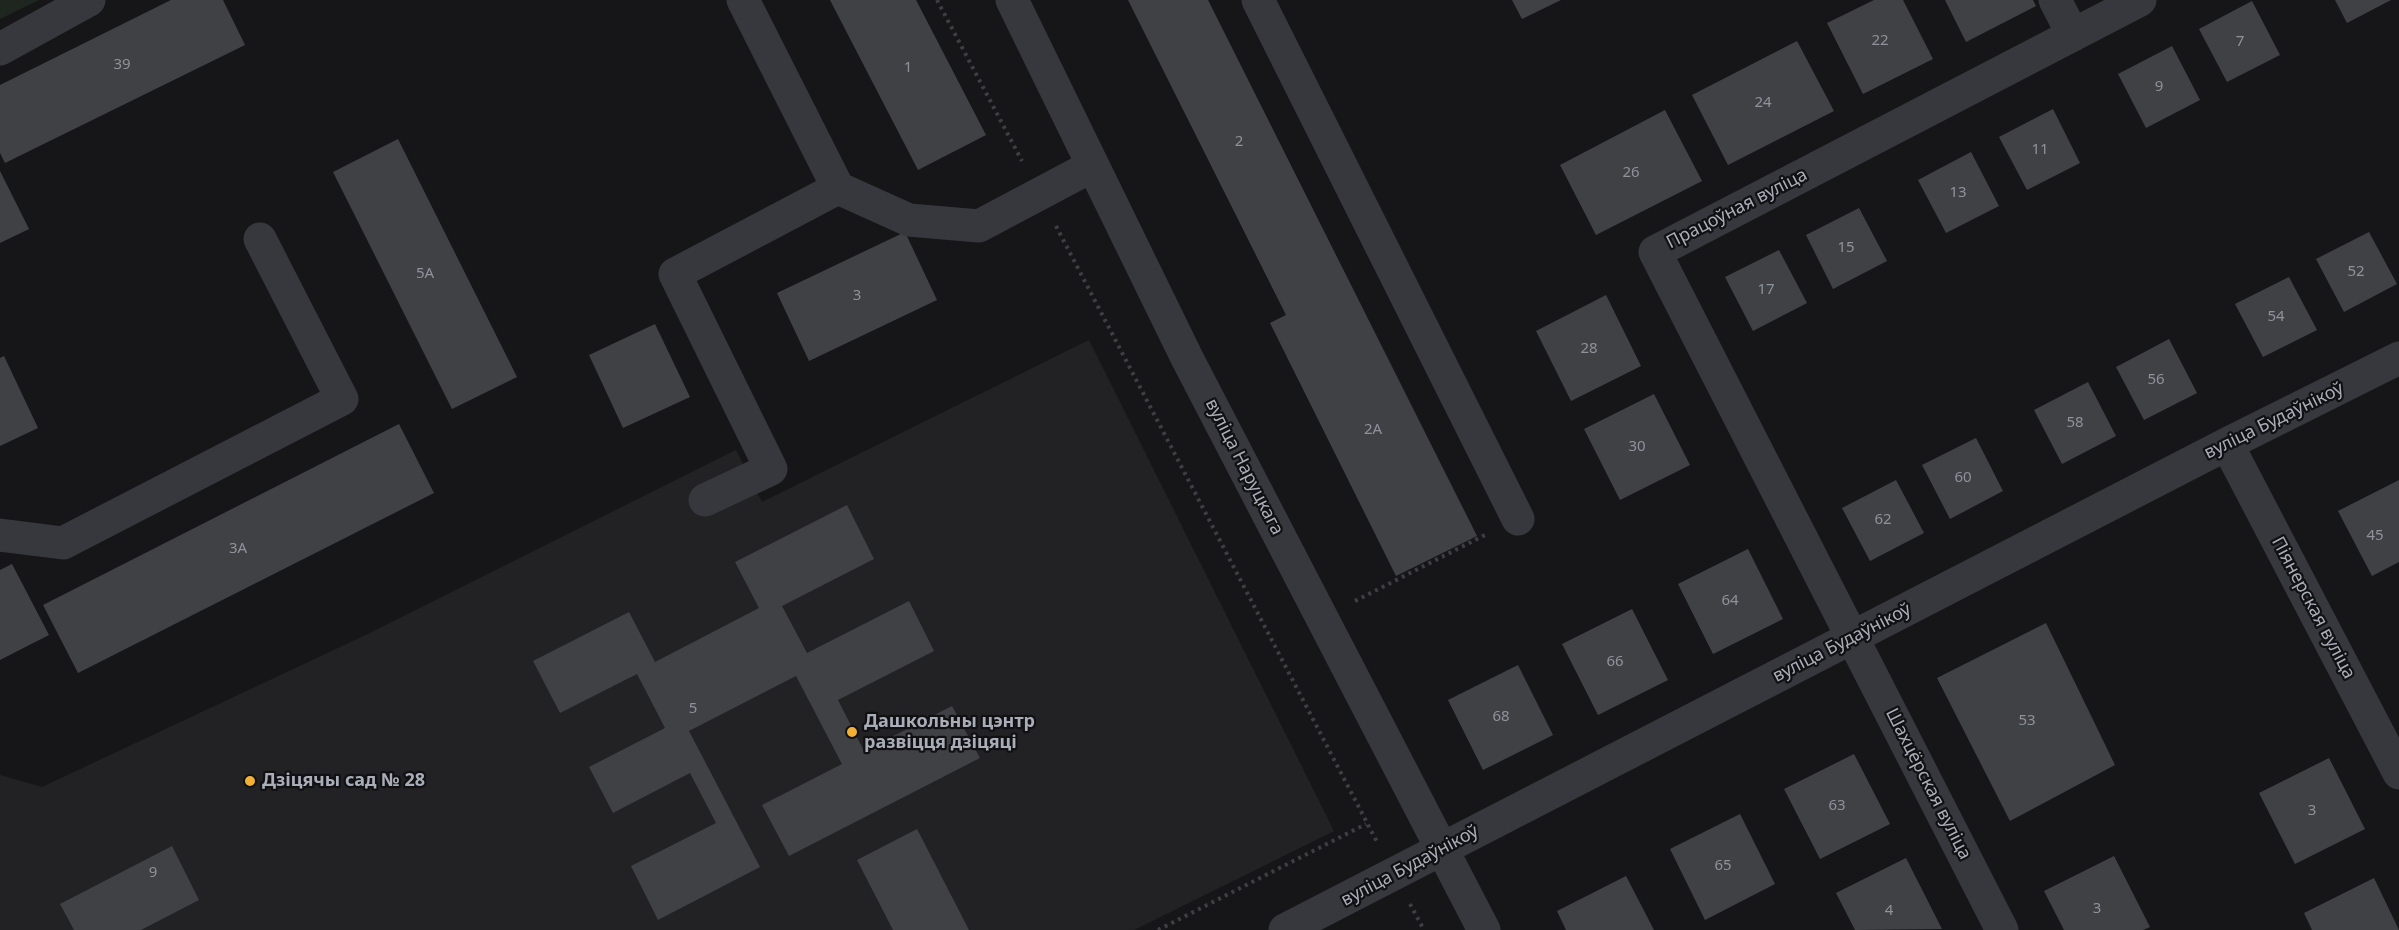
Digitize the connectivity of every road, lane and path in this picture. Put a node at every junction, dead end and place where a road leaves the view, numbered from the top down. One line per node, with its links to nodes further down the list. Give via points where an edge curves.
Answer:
1 (89, 0): 9 (street)
2 (743, 0): 11 (street)
3 (937, 0): 12 (path)
4 (1012, 0): 10 (street, вуліца Наруцкага)
5 (1258, 0): 17 (street)
6 (2055, 0): 8 (street)
7 (2140, 0): 8 (street, Працоўная вуліца)
8 (2073, 35): 20 (street, Працоўная вуліца, via 1655,252)
9 (0, 49)
10 (1092, 166): 12 (street); 19 (street, вуліца Наруцкага)
11 (838, 188): 12 (street, via 909,220 980,226); 16 (street, via 675,274 771,469)
12 (1039, 194): 22 (path)
13 (260, 239): 18 (street, via 342,399 63,543)
14 (2399, 358): 15 (street, вуліца Будаўнікоў)
15 (2227, 444): 20 (street, вуліца Будаўнікоў); 21 (street, Піянерская вуліца)
16 (705, 500)
17 (1518, 519): 19 (path)
18 (0, 535)
19 (1322, 618): 23 (street, вуліца Наруцкага)
20 (1853, 637): 23 (street, вуліца Будаўнікоў); 29 (street, Шахцёрская вуліца)
21 (2399, 773)
22 (1366, 824): 24 (path); 25 (path)
23 (1442, 849): 24 (street, вуліца Будаўнікоў); 28 (street, вуліца Наруцкага)
24 (1395, 874): 26 (street, вуліца Будаўнікоў); 27 (path)
25 (1158, 930)
26 (1285, 930)
27 (1424, 930)
28 (1484, 930)
29 (2002, 930)

